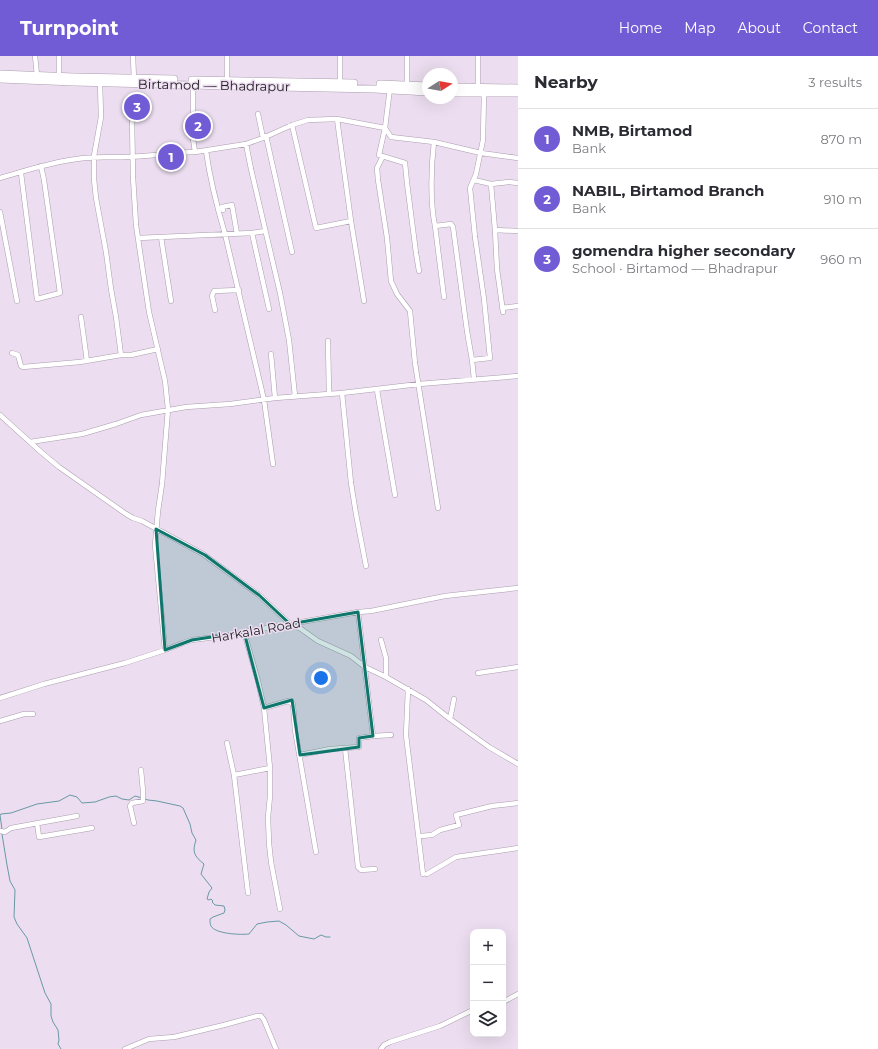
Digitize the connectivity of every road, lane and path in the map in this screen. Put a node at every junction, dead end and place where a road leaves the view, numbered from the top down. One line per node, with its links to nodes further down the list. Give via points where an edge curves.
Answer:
1 (35, 56): 9 (street)
2 (59, 56): 10 (street)
3 (133, 56): 12 (street)
4 (227, 56): 15 (street)
5 (340, 56): 16 (street)
6 (407, 56): 17 (street)
7 (478, 56): 22 (street)
8 (0, 74): 9 (main road, Birtamod — Bhadrapur)
9 (37, 75): 10 (main road, Birtamod — Bhadrapur)
10 (59, 76): 12 (main road, Birtamod — Bhadrapur)
11 (0, 79): 13 (main road, Birtamod — Bhadrapur)
12 (134, 81): 13 (main road, Birtamod — Bhadrapur); 14 (main road, Birtamod — Bhadrapur); 15 (main road, Birtamod — Bhadrapur)
13 (100, 83): 37 (street, via 101,117)
14 (193, 84): 15 (main road, Birtamod — Bhadrapur); 35 (street)
15 (227, 84): 16 (main road, Birtamod — Bhadrapur)
16 (340, 85): 19 (main road, Birtamod — Bhadrapur)
17 (407, 85): 18 (main road, Birtamod — Bhadrapur); 19 (main road, Birtamod — Bhadrapur)
18 (422, 86)
19 (390, 87): 23 (main road, Birtamod — Bhadrapur); 30 (street)
20 (458, 88): 22 (main road)
21 (518, 88): 22 (main road)
22 (481, 90): 24 (main road); 25 (main road); 36 (street, via 483,140)
23 (422, 91)
24 (458, 92)
25 (518, 93)
26 (258, 114): 31 (street)
27 (132, 118): 38 (street)
28 (337, 119): 29 (street, via 308,120); 30 (street); 49 (street)
29 (292, 125): 31 (street); 49 (street, via 316,228)
30 (385, 128): 32 (street, via 391,137); 39 (street, via 379,155)
31 (265, 137): 33 (street); 59 (street)
32 (434, 142): 36 (street); 50 (street, via 432,186)
33 (246, 144): 34 (street); 52 (street)
34 (206, 151): 35 (street); 55 (street)
35 (195, 152): 38 (street)
36 (480, 152): 40 (street); 44 (street)
37 (94, 156): 38 (street); 41 (street); 74 (street, via 96,198)
38 (133, 156): 58 (street)
39 (383, 156): 60 (street, via 405,163); 79 (street, via 377,168 392,281 397,294 410,311)
40 (518, 158)
41 (41, 166): 42 (street); 42 (street, via 60,293 37,299)
42 (21, 173): 43 (street)
43 (0, 178)
44 (474, 180): 46 (street); 76 (street, via 470,188 490,358)
45 (518, 183): 46 (street)
46 (491, 184): 51 (street)
47 (223, 210): 56 (street, via 222,207 232,205)
48 (0, 212): 64 (street)
49 (351, 221): 63 (street)
50 (435, 226): 62 (street); 76 (street, via 453,225)
51 (495, 230): 53 (street); 66 (street, via 503,310)
52 (265, 231): 54 (street); 83 (street, via 289,340)
53 (518, 231)
54 (252, 233): 56 (street); 67 (street)
55 (225, 234): 56 (street); 57 (street); 61 (street)
56 (237, 234)
57 (161, 237): 58 (street); 65 (street)
58 (138, 238): 71 (street, via 149,312)
59 (292, 252)
60 (419, 271)
61 (239, 290): 68 (street, via 214,291 212,296); 85 (street)
62 (444, 297)
63 (364, 300)
64 (17, 301)
65 (171, 301)
66 (518, 306)
67 (270, 309)
68 (215, 310)
69 (81, 317): 75 (street)
70 (328, 341): 82 (street)
71 (158, 350): 74 (street); 86 (street)
72 (12, 353): 75 (street, via 18,355 23,368)
73 (271, 354): 84 (street)
74 (121, 355): 75 (street)
75 (87, 360)
76 (472, 360): 78 (street)
77 (518, 376): 78 (street)
78 (474, 379): 79 (street)
79 (418, 384): 80 (street); 91 (street)
80 (377, 390): 81 (street); 90 (street)
81 (342, 393): 82 (street); 93 (street, via 351,483)
82 (329, 394): 83 (street)
83 (295, 396): 84 (street)
84 (275, 398): 85 (street)
85 (264, 400): 86 (street); 89 (street)
86 (168, 409): 88 (street, via 82,434); 92 (street)
87 (0, 415): 88 (street)
88 (30, 442): 92 (street, via 59,467 126,514)
89 (273, 464)
90 (395, 495)
91 (438, 508)
92 (156, 529): 96 (street, via 203,554 231,573); 99 (street, via 155,545)
93 (366, 566)
94 (518, 588): 95 (street, Harkalal Road, via 445,596)
95 (358, 612): 96 (street, Harkalal Road); 100 (street)
96 (290, 624): 97 (street, Harkalal Road); 100 (street, via 318,641 351,656)
97 (244, 632): 99 (street, Harkalal Road, via 192,640); 107 (street)
98 (382, 640): 103 (street, via 386,658)
99 (165, 650): 105 (street, Harkalal Road)
100 (365, 667): 103 (street); 112 (street)
101 (518, 667): 102 (street)
102 (478, 673)
103 (386, 677): 104 (street)
104 (408, 689): 109 (street); 127 (street, via 406,734 425,874 456,857)
105 (0, 698)
106 (454, 699): 109 (street)
107 (264, 708): 115 (street, via 288,701 293,704); 117 (street)
108 (33, 714): 110 (street)
109 (450, 719): 116 (street)
110 (0, 721)
111 (391, 735): 112 (street)
112 (373, 736): 114 (street, via 359,738 359,747)
113 (227, 743): 119 (street)
114 (345, 748): 115 (street); 129 (street, via 358,867 361,870)
115 (300, 755): 128 (street)
116 (518, 764)
117 (270, 768): 119 (street); 131 (street, via 269,843)
118 (141, 770): 123 (street, via 143,801 132,803 130,806)
119 (234, 775): 130 (street)
120 (518, 803): 126 (street, via 456,815 459,825 432,835)
121 (77, 816): 122 (street)
122 (37, 823): 124 (street, via 39,837); 125 (street, via 11,828 6,832)
123 (134, 823)
124 (92, 828)
125 (0, 831)
126 (421, 836)
127 (518, 848)
128 (316, 852)
129 (375, 869)
130 (248, 892)
131 (280, 909)
132 (518, 994): 133 (street)
133 (505, 1001)
134 (470, 1011): 137 (street, via 440,1026 390,1042)
135 (125, 1049): 136 (street, via 149,1039 174,1037 257,1016 264,1020)
136 (276, 1049)
137 (381, 1049)

